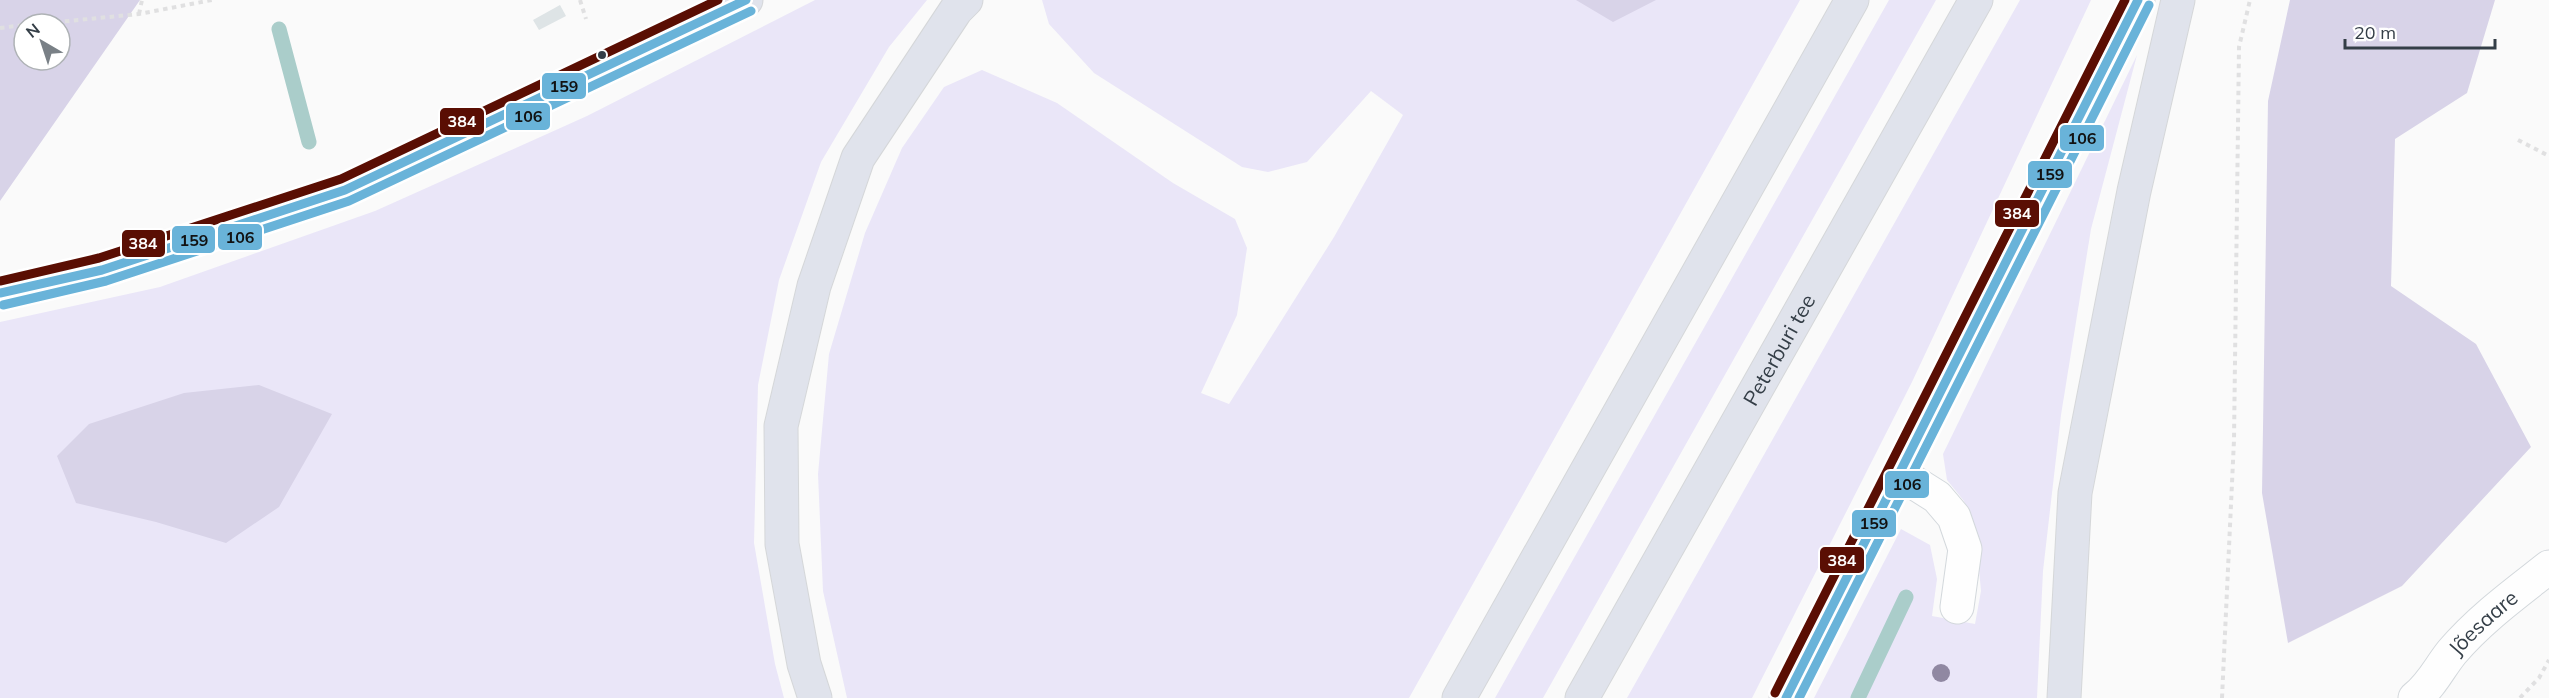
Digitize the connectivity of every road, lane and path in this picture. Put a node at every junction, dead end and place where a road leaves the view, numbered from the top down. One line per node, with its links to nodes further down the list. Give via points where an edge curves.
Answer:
1 (142, 0): 11 (path)
2 (212, 0): 11 (path)
3 (580, 0): 12 (path)
4 (746, 0): 16 (highway, via 345,190 102,270)
5 (966, 0): 22 (highway, via 956,9 858,158 814,285 781,426 782,544 804,664)
6 (1852, 0): 23 (highway)
7 (1976, 0): 24 (highway, Peterburi tee)
8 (2138, 0): 17 (highway)
9 (2178, 0): 26 (highway, via 2134,191 2075,494)
10 (2250, 0): 27 (path, via 2239,58 2234,440)
11 (139, 14): 13 (path)
12 (586, 19)
13 (72, 21)
14 (2518, 140): 15 (path)
15 (2549, 156)
16 (0, 293)
17 (1899, 473): 19 (street, via 1937,497 1954,518 1965,549); 25 (highway)
18 (2549, 567): 21 (street, Jõesaare, via 2487,617 2452,653)
19 (1957, 607)
20 (2549, 660): 28 (path)
21 (2426, 695)
22 (815, 698)
23 (1459, 698)
24 (1582, 698)
25 (1786, 698)
26 (2064, 698)
27 (2222, 698)
28 (2520, 698)

